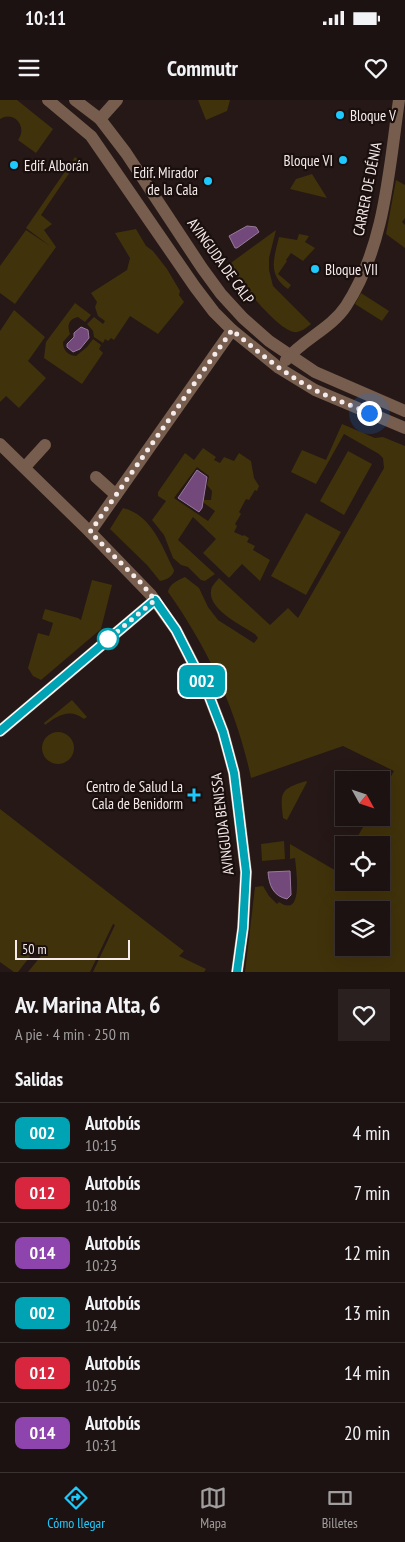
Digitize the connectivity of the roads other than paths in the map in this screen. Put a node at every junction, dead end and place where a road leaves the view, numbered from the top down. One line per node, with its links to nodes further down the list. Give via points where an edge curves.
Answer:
1 (48, 100): 6 (street, via 91,136 195,287)
2 (75, 100): 5 (street, AVINGUDA DE CALP)
3 (117, 100): 5 (street)
4 (399, 100): 7 (street, CARRER DE DÉNIA, via 380,221 371,254 345,306 329,324)
5 (100, 120): 7 (street, AVINGUDA DE CALP, via 126,153 221,294 269,341)
6 (232, 330): 8 (street); 15 (street)
7 (290, 355): 8 (street, CARRER DE DÉNIA); 9 (street, AVINGUDA DE CALP, via 315,372)
8 (279, 368): 10 (street, via 315,390)
9 (405, 411)
10 (405, 428)
11 (0, 444): 13 (street, AVINGUDA BENISSA)
12 (46, 445): 13 (street)
13 (25, 467): 16 (street, AVINGUDA BENISSA)
14 (96, 478): 15 (street)
15 (116, 495): 16 (street)
16 (90, 532): 17 (street, AVINGUDA BENISSA)
17 (155, 600): 18 (street); 19 (street, AVINGUDA BENISSA, via 176,630 208,693 234,773 246,872)
18 (0, 731)
19 (237, 972)

